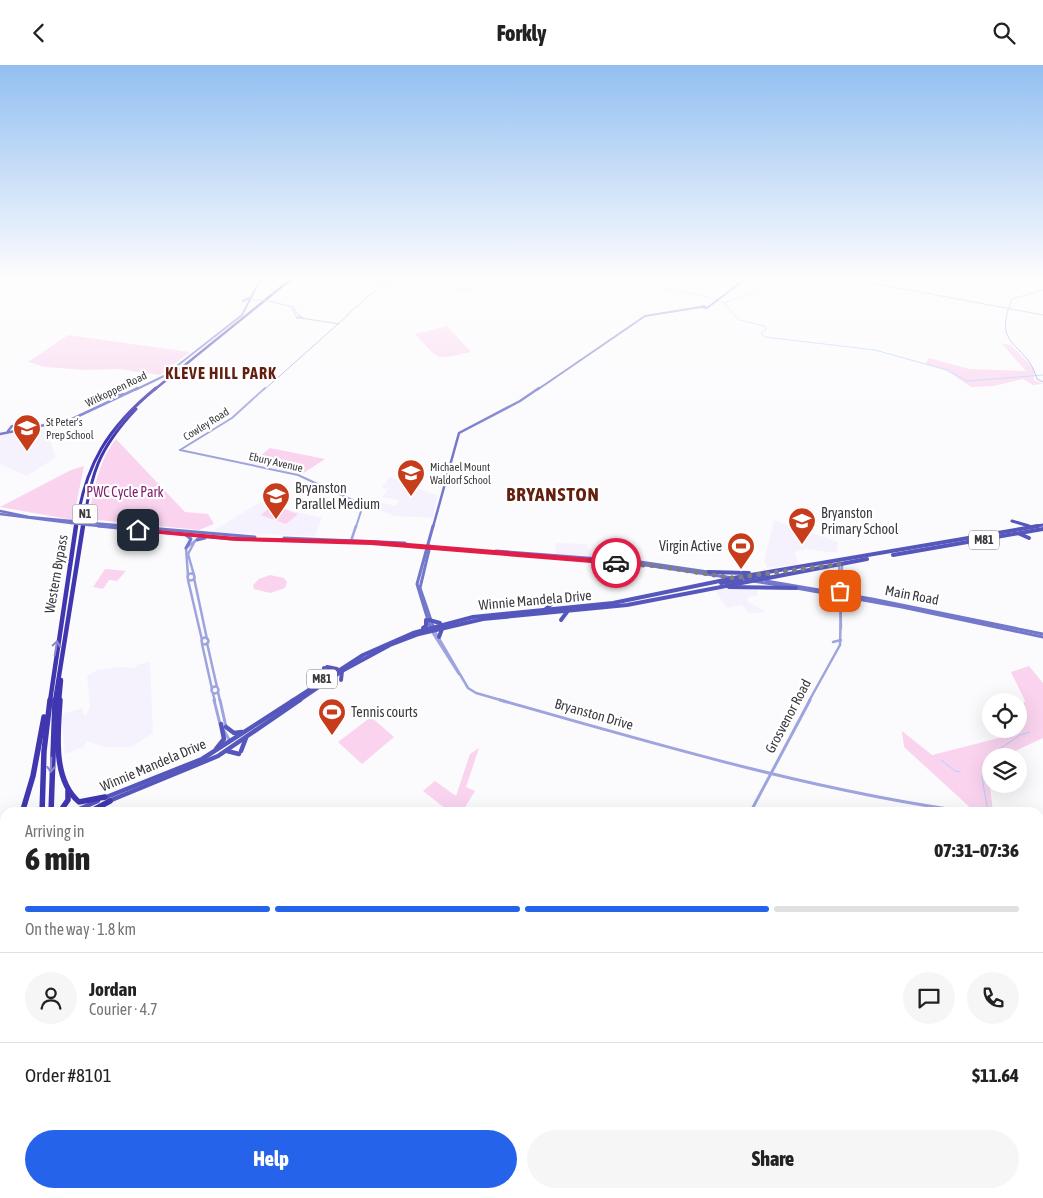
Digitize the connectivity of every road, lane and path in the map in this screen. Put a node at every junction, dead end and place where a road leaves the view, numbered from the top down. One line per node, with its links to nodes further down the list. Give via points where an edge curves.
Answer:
1 (218, 333): 13 (main road, Witkoppen Road, via 165,374 106,403 61,422)
2 (220, 333): 13 (main road, Witkoppen Road, via 163,377 70,420)
3 (224, 333): 79 (highway, Western Bypass / N1, one-way to 3, via 85,482 100,448 115,426 145,397)
4 (228, 333): 78 (highway, Western Bypass / N1, via 147,398 118,428 104,449 88,492)
5 (328, 333): 14 (street, Cowley Road, via 232,418)
6 (621, 333): 9 (main road, Bryanston Drive)
7 (1006, 333): 8 (street)
8 (1043, 381)
9 (547, 383): 11 (main road, Bryanston Drive); 12 (main road)
10 (534, 387): 11 (main road)
11 (541, 387): 33 (main road, Bryanston Drive, via 461,432)
12 (548, 388)
13 (0, 434)
14 (180, 450): 30 (street, Ebury Avenue, via 298,475 363,505)
15 (0, 512): 17 (main road, bridge)
16 (1012, 521): 20 (main road)
17 (90, 524): 25 (main road); 26 (main road)
18 (1043, 525): 20 (main road, Winnie Mandela Drive / M81)
19 (1016, 526): 23 (main road)
20 (1035, 526): 23 (main road, Winnie Mandela Drive / M81)
21 (1043, 529): 24 (main road, Winnie Mandela Drive / M81)
22 (211, 530): 27 (main road)
23 (1008, 532): 37 (main road, Winnie Mandela Drive / M81)
24 (1018, 534): 28 (main road); 40 (main road, Winnie Mandela Drive / M81)
25 (184, 535): 26 (main road); 34 (main road, via 191,539)
26 (203, 535): 27 (main road); 29 (street); 34 (street)
27 (211, 536): 29 (main road); 30 (main road); 31 (main road)
28 (1029, 538)
29 (197, 540): 44 (street, via 188,552)
30 (350, 540): 31 (main road); 32 (main road); 33 (main road)
31 (339, 542): 32 (main road, via 348,547)
32 (359, 542): 33 (main road)
33 (429, 545): 35 (main road); 35 (main road, Main Road, via 435,548); 65 (main road, Bryanston Drive, via 420,588)
34 (186, 548): 46 (street)
35 (530, 552): 38 (main road, Main Road); 42 (main road, Main Road, via 656,563)
36 (840, 553): 37 (main road)
37 (848, 559): 40 (main road, Winnie Mandela Drive / M81)
38 (588, 561): 39 (main road, Main Road); 39 (main road, via 595,566)
39 (608, 562): 47 (main road, Main Road)
40 (840, 562): 41 (main road, Winnie Mandela Drive / M81); 43 (main road, Winnie Mandela Drive / M81); 52 (street, Grosvenor Road); 57 (street, Grosvenor Road)
41 (809, 569): 48 (main road); 49 (main road, Winnie Mandela Drive / M81)
42 (708, 572): 43 (main road); 45 (main road, Main Road)
43 (764, 572): 45 (main road, Winnie Mandela Drive / M81)
44 (194, 577): 46 (street); 51 (street)
45 (739, 577): 47 (main road, Winnie Mandela Drive / M81); 48 (main road, Main Road)
46 (188, 578): 51 (street)
47 (733, 578): 48 (main road); 53 (main road, Winnie Mandela Drive / M81)
48 (744, 579): 49 (main road); 50 (main road, Main Road); 53 (main road)
49 (756, 579): 50 (main road, Winnie Mandela Drive / M81); 57 (main road, Main Road)
50 (750, 581): 54 (main road, Winnie Mandela Drive / M81); 55 (main road, Main Road)
51 (193, 585): 56 (street); 61 (street)
52 (842, 587): 57 (street, Grosvenor Road); 58 (main road)
53 (692, 588): 60 (main road, Winnie Mandela Drive / M81)
54 (704, 589): 55 (main road, via 750,586); 59 (main road, Winnie Mandela Drive / M81)
55 (796, 589): 57 (main road, Main Road)
56 (197, 594): 61 (street); 73 (street)
57 (841, 595): 58 (main road, Main Road); 71 (main road, Main Road); 74 (street, Grosvenor Road)
58 (850, 595): 71 (main road, Main Road)
59 (659, 598): 60 (main road); 64 (main road, Winnie Mandela Drive / M81)
60 (626, 601): 62 (main road, Winnie Mandela Drive / M81)
61 (195, 603): 75 (street)
62 (564, 608): 63 (main road, Winnie Mandela Drive / M81); 63 (main road, via 554,601)
63 (544, 610): 67 (main road, Winnie Mandela Drive / M81)
64 (569, 611): 66 (main road); 68 (main road, Winnie Mandela Drive / M81, via 492,618)
65 (428, 620): 67 (main road); 69 (main road, Bryanston Drive); 70 (main road, via 426,627)
66 (561, 620)
67 (450, 622): 69 (main road, Winnie Mandela Drive / M81)
68 (446, 627): 69 (main road, Winnie Mandela Drive / M81); 72 (main road, via 439,631)
69 (432, 629): 70 (main road, Winnie Mandela Drive / M81); 72 (street, Bryanston Drive); 80 (main road, Winnie Mandela Drive / M81); 82 (street, Bryanston Drive)
70 (417, 632): 80 (main road, Winnie Mandela Drive / M81, via 375,648)
71 (1043, 635)
72 (439, 637): 82 (street, Bryanston Drive)
73 (207, 639): 75 (street); 77 (street)
74 (841, 640): 76 (street); 95 (street, Grosvenor Road)
75 (202, 642): 77 (street); 85 (street)
76 (833, 642)
77 (208, 643): 84 (street)
78 (62, 664): 96 (highway, via 58,749); 100 (highway, Western Bypass / N1, one-way to 100, via 54,718)
79 (53, 665): 98 (highway, via 33,776); 99 (highway, Western Bypass / N1, via 44,746)
80 (341, 669): 81 (main road, Winnie Mandela Drive / M81); 81 (main road, via 326,668); 83 (main road); 90 (main road, Winnie Mandela Drive / M81)
81 (322, 679): 91 (main road, Winnie Mandela Drive / M81)
82 (463, 679): 95 (street, Bryanston Drive, via 476,693)
83 (341, 680)
84 (217, 687): 85 (street); 86 (street)
85 (212, 689): 87 (street, via 210,692)
86 (218, 692): 87 (street); 89 (street)
87 (213, 694): 88 (street)
88 (221, 724): 92 (street); 94 (main road, via 223,742)
89 (226, 727): 91 (main road, via 236,733); 92 (street)
90 (260, 727): 92 (main road, Winnie Mandela Drive / M81); 93 (main road, via 243,742 240,752)
91 (249, 729): 92 (main road, Winnie Mandela Drive / M81)
92 (234, 742): 93 (main road, Winnie Mandela Drive / M81); 94 (main road, Winnie Mandela Drive / M81)
93 (223, 752): 97 (main road, Winnie Mandela Drive / M81, via 193,768)
94 (202, 759): 97 (main road, Winnie Mandela Drive / M81)
95 (768, 775): 105 (street, Grosvenor Road); 106 (street, Bryanston Drive)
96 (68, 787): 97 (highway, via 79,802); 101 (highway, via 68,800)
97 (108, 799): 102 (main road, Winnie Mandela Drive / M81); 103 (main road, Winnie Mandela Drive / M81); 104 (highway)
98 (24, 807)
99 (42, 807)
100 (52, 807)
101 (63, 807)
102 (86, 807)
103 (93, 807)
104 (97, 807)
105 (753, 807)
106 (926, 807)

